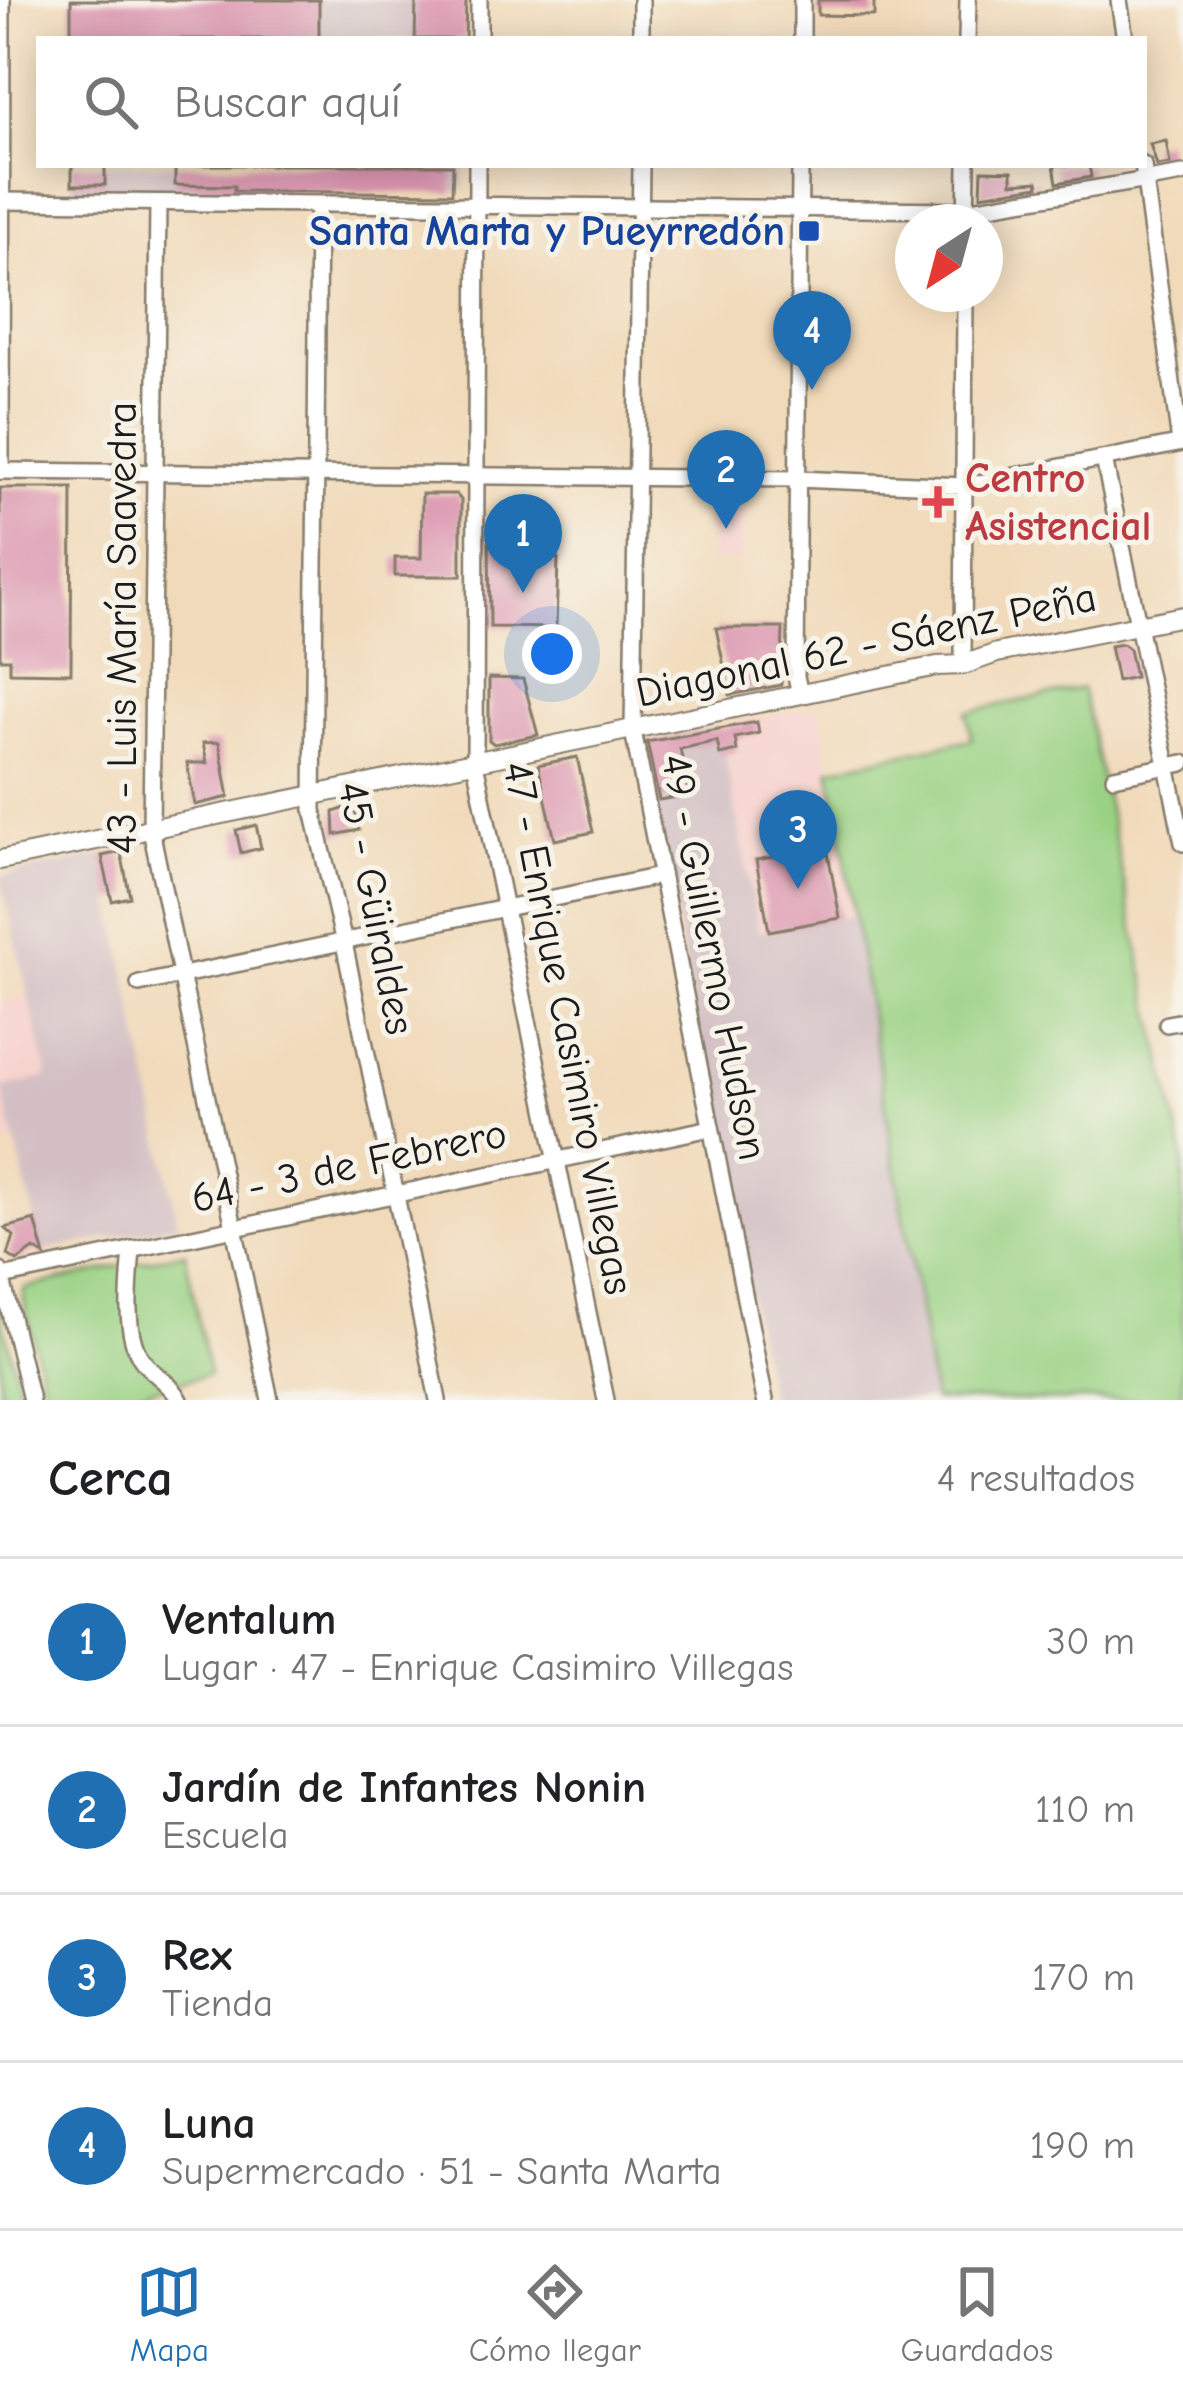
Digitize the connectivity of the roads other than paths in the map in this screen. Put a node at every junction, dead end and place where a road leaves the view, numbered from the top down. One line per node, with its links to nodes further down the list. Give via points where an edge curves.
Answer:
1 (2, 0): 18 (street)
2 (479, 0): 7 (street)
3 (641, 0): 8 (street)
4 (802, 0): 9 (street)
5 (968, 0): 10 (street)
6 (1119, 0): 11 (street)
7 (478, 36)
8 (641, 36)
9 (802, 36)
10 (967, 36)
11 (1125, 36)
12 (477, 168): 20 (street, 47 - Enrique Casimiro Villegas)
13 (641, 168): 23 (street, 49 - Guillermo Hudson)
14 (800, 168): 25 (street)
15 (967, 168): 21 (street)
16 (1144, 173): 17 (street); 24 (street); 28 (street)
17 (1183, 174)
18 (1, 201): 19 (street); 30 (street)
19 (158, 203): 22 (street); 31 (street, 43 - Luis María Saavedra)
20 (477, 204): 22 (street); 23 (street); 33 (street, 47 - Enrique Casimiro Villegas)
21 (966, 204)
22 (318, 206): 32 (street, 45 - Güiraldes)
23 (640, 206): 25 (street); 34 (street, 49 - Guillermo Hudson)
24 (1003, 207)
25 (800, 208): 26 (street); 35 (street)
26 (895, 213)
27 (965, 312): 36 (street)
28 (1181, 443): 29 (street)
29 (1104, 459): 36 (street); 38 (street)
30 (1, 472): 31 (street)
31 (155, 472): 32 (street); 46 (street, 43 - Luis María Saavedra)
32 (315, 475): 33 (street); 45 (street, 45 - Güiraldes)
33 (476, 476): 34 (street); 42 (street, 47 - Enrique Casimiro Villegas)
34 (636, 477): 35 (street); 41 (street, 49 - Guillermo Hudson)
35 (797, 479): 36 (street); 40 (street)
36 (964, 486): 39 (street)
37 (1183, 616): 38 (street, Diagonal 62 - Sáenz Peña)
38 (1138, 626): 39 (street, Diagonal 62 - Sáenz Peña); 43 (street)
39 (963, 665): 40 (street, Diagonal 62 - Sáenz Peña)
40 (800, 695): 41 (street, Diagonal 62 - Sáenz Peña)
41 (633, 730): 42 (street, Diagonal 62 - Sáenz Peña); 49 (street, 49 - Guillermo Hudson)
42 (475, 763): 45 (street, Diagonal 62 - Sáenz Peña); 50 (street, 47 - Enrique Casimiro Villegas)
43 (1175, 764): 44 (street); 47 (street)
44 (1114, 778)
45 (312, 795): 46 (street, Diagonal 62 - Sáenz Peña); 51 (street, 45 - Güiraldes)
46 (152, 830): 48 (street, Diagonal 62 - Sáenz Peña); 52 (street, 43 - Luis María Saavedra)
47 (1183, 843)
48 (0, 860)
49 (660, 876): 50 (street); 54 (street, 49 - Guillermo Hudson)
50 (503, 906): 51 (street); 55 (street, 47 - Enrique Casimiro Villegas)
51 (344, 943): 52 (street); 56 (street, 45 - Güiraldes)
52 (180, 976): 53 (street); 57 (street, 43 - Luis María Saavedra)
53 (139, 984)
54 (711, 1128): 55 (street, 64 - 3 de Febrero); 65 (street, 49 - Guillermo Hudson)
55 (557, 1160): 56 (street, 64 - 3 de Febrero); 64 (street, 47 - Enrique Casimiro Villegas)
56 (396, 1194): 57 (street, 64 - 3 de Febrero); 63 (street, 45 - Güiraldes)
57 (233, 1227): 58 (street, 64 - 3 de Febrero); 62 (street, 43 - Luis María Saavedra)
58 (133, 1249): 59 (street, 64 - 3 de Febrero); 61 (street, via 139,1356)
59 (1, 1274): 60 (street)
60 (31, 1400)
61 (180, 1400)
62 (270, 1400)
63 (438, 1400)
64 (606, 1400)
65 (765, 1400)

